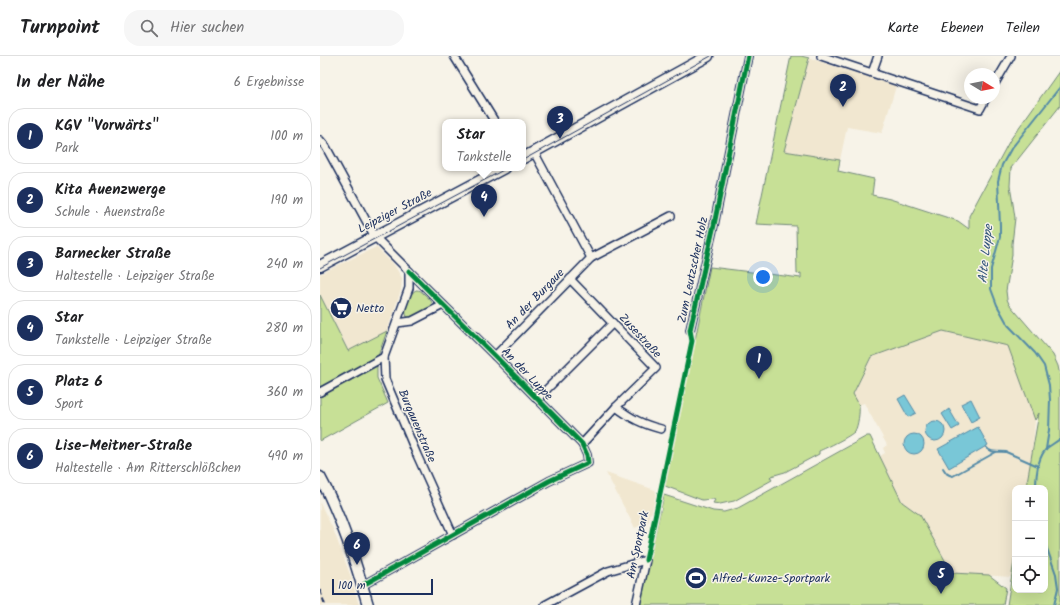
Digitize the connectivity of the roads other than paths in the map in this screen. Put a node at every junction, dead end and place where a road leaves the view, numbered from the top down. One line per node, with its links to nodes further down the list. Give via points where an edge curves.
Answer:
1 (454, 56): 13 (street)
2 (708, 56): 7 (street)
3 (748, 56): 27 (street, Zum Leutzscher Holz)
4 (821, 56): 8 (street)
5 (878, 56): 8 (street)
6 (1011, 56): 9 (street)
7 (698, 59): 15 (street)
8 (872, 73): 10 (street)
9 (1000, 75)
10 (964, 104)
11 (965, 104): 12 (street, via 980,109)
12 (983, 104)
13 (493, 119)
14 (320, 140): 19 (street)
15 (534, 152): 16 (street); 20 (street)
16 (526, 156)
17 (498, 171): 19 (street, Leipziger Straße)
18 (670, 216): 20 (street, An der Burgaue)
19 (375, 237): 21 (street, Leipziger Straße); 22 (street)
20 (591, 258): 23 (street, An der Burgaue)
21 (320, 266)
22 (409, 271): 24 (street); 25 (street, Burgauenstraße, via 409,288)
23 (570, 279): 26 (street, Zusestraße); 28 (street, An der Burgaue)
24 (443, 305): 25 (street, via 412,321); 28 (street, An der Luppe)
25 (397, 322): 29 (street, Burgauenstraße)
26 (613, 323): 31 (street); 32 (street, Zusestraße, via 656,368)
27 (690, 330)
28 (495, 356): 31 (street, An der Luppe)
29 (384, 357): 30 (street); 36 (street, Burgauenstraße, via 385,379)
30 (320, 392)
31 (537, 399): 34 (street, An der Luppe)
32 (616, 407): 33 (street, via 641,423); 34 (street, Zusestraße)
33 (661, 428)
34 (582, 444): 36 (street, An der Luppe, via 588,463 549,481)
35 (320, 477): 37 (street, via 348,540)
36 (453, 535): 37 (street)
37 (363, 585): 38 (street)
38 (368, 605)
39 (545, 605): 40 (street, Am Sportpark, via 608,571 646,560)
40 (636, 605)

